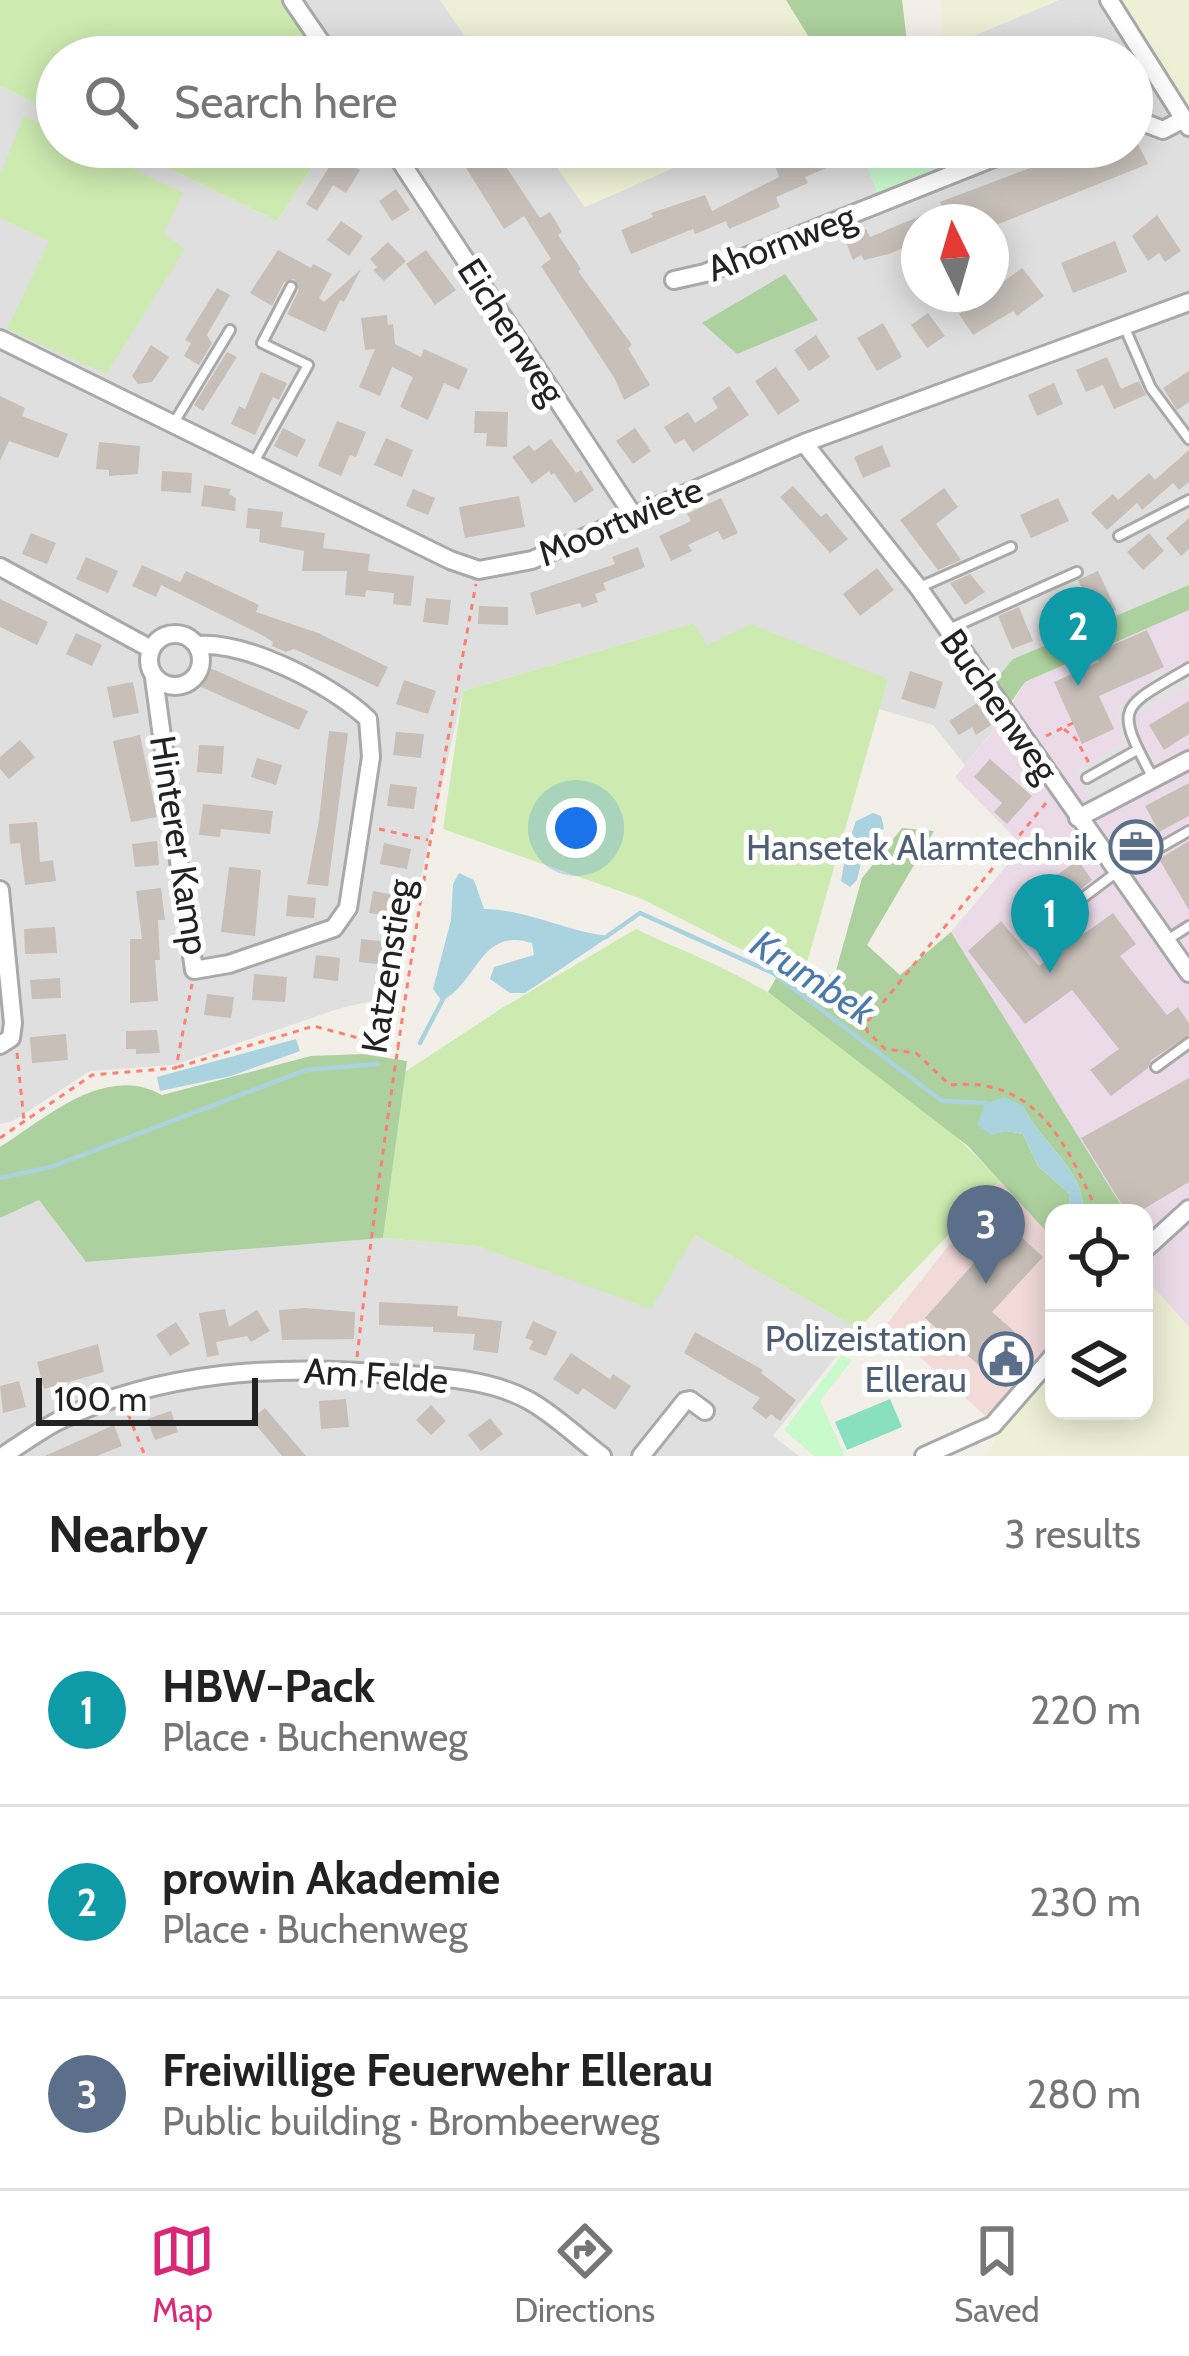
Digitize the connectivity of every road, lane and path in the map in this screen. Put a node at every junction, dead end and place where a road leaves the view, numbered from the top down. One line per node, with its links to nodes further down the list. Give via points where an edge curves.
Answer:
1 (292, 0): 3 (street)
2 (1109, 0): 4 (street)
3 (317, 36)
4 (1132, 36)
5 (1153, 69): 6 (street)
6 (1187, 123): 7 (street)
7 (1153, 126)
8 (406, 168): 21 (street, Eichenweg)
9 (968, 168): 10 (street, Ahornweg)
10 (674, 280)
11 (291, 287): 19 (lane, via 262,343 308,365)
12 (1189, 302): 13 (street, Moortwiete)
13 (1124, 325): 17 (lane, via 1150,388); 18 (street, Moortwiete)
14 (230, 330): 16 (lane)
15 (0, 339): 16 (street)
16 (174, 423): 19 (street)
17 (1189, 439)
18 (804, 443): 21 (street, Moortwiete); 27 (street, Buchenweg)
19 (254, 462): 25 (street)
20 (1189, 500): 22 (lane)
21 (633, 515): 25 (street, Moortwiete, via 532,560)
22 (1119, 536)
23 (1011, 547): 27 (lane)
24 (0, 567): 30 (street)
25 (479, 570): 45 (path, Katzenstieg)
26 (1076, 572): 28 (lane)
27 (918, 587): 28 (street, Buchenweg)
28 (948, 630): 35 (street, Buchenweg)
29 (196, 646): 30 (street, Hinterer Kamp, via 179,634); 32 (street, Hinterer Kamp, via 200,667 191,681 178,687); 43 (street, Hinterer Kamp, via 250,653 347,699 368,719)
30 (151, 649): 32 (street, Hinterer Kamp)
31 (1189, 668): 36 (lane, via 1131,705 1127,726)
32 (154, 678): 51 (street, Hinterer Kamp)
33 (1072, 723): 34 (path)
34 (1063, 728): 35 (path); 38 (path)
35 (1029, 747): 41 (street, Buchenweg)
36 (1137, 750): 39 (lane); 40 (lane)
37 (1189, 760): 40 (street)
38 (1089, 763)
39 (1087, 778)
40 (1154, 780): 42 (street)
41 (1058, 788): 42 (street, Buchenweg); 60 (path, via 867,1031 885,1049 916,1053 950,1084 991,1084 1032,1106)
42 (1078, 818): 46 (street, Buchenweg)
43 (360, 825): 45 (path); 51 (street, Hinterer Kamp, via 348,908 334,928)
44 (1189, 831): 46 (lane)
45 (430, 840): 55 (path, Katzenstieg)
46 (1117, 872): 48 (lane); 50 (street, Buchenweg)
47 (1, 901): 53 (street, via 13,1023)
48 (1052, 921)
49 (1189, 926): 50 (lane)
50 (1166, 940): 52 (street, Buchenweg)
51 (194, 970): 57 (path)
52 (1189, 973)
53 (5, 1041): 58 (path, via 16,1048)
54 (1189, 1042): 56 (lane)
55 (398, 1049): 57 (path, via 314,1026); 64 (path, Katzenstieg)
56 (1156, 1067)
57 (176, 1068): 58 (path, via 92,1075)
58 (25, 1123): 59 (path)
59 (0, 1138)
60 (1094, 1204)
61 (1189, 1209): 62 (street)
62 (1153, 1242)
63 (1045, 1365): 71 (street, via 993,1425)
64 (355, 1371): 65 (street, Am Felde, via 249,1370); 69 (street, Am Felde, via 490,1387 527,1400)
65 (121, 1396): 67 (street, Am Felde, via 56,1422); 68 (path)
66 (705, 1411): 70 (street, via 685,1401)
67 (3, 1456)
68 (145, 1456)
69 (602, 1456)
70 (641, 1456)
71 (924, 1456)

